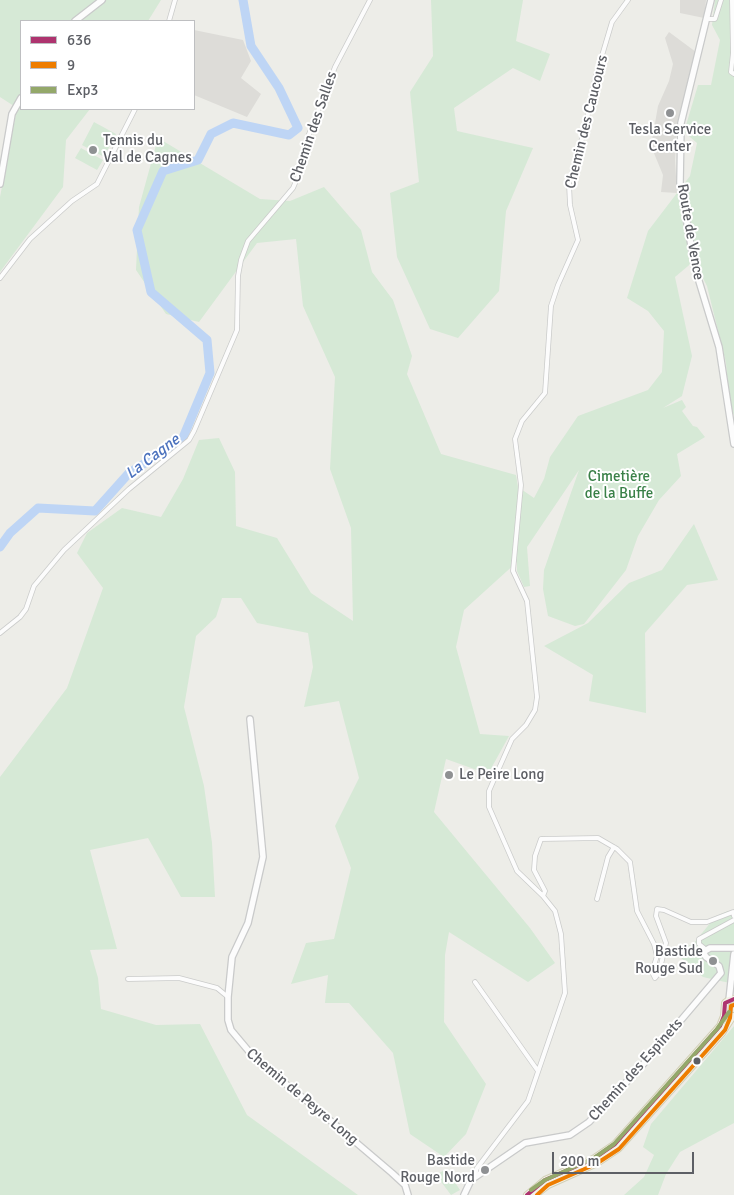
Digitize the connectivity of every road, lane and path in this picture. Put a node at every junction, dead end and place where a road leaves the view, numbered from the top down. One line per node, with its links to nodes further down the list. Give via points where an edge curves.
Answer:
1 (102, 0): 9 (street)
2 (175, 0): 10 (street)
3 (370, 0): 18 (street, Chemin des Salles, via 335,66 306,142 293,188 248,241 240,260 236,330 194,432 189,440 129,489 64,550 34,586 20,618)
4 (628, 0): 21 (street, Chemin des Caucours, via 612,22 594,79 569,184 578,240 551,306 545,393 522,421 515,439 521,485 513,571 527,601 537,697 534,710 512,740 491,786 489,807 517,871)
5 (711, 0): 8 (street, Route de Vence)
6 (721, 0): 8 (street, Route de Vence, via 715,19)
7 (732, 0): 11 (street, via 731,72)
8 (708, 19): 16 (street, Route de Vence, via 681,123 680,183 695,268 719,347)
9 (76, 20)
10 (169, 20)
11 (734, 74)
12 (20, 100): 14 (street, via 12,114)
13 (134, 110): 15 (street, via 97,184 72,201 30,239)
14 (0, 184)
15 (0, 278)
16 (732, 426): 17 (street, Route de Vence)
17 (734, 444)
18 (0, 633)
19 (250, 719): 30 (street, Chemin de Peyre Long, via 262,857 248,923 232,957)
20 (614, 847): 21 (street, via 592,837 540,839 534,870 545,891); 22 (street, via 608,857); 23 (street, via 630,862 637,911 657,956 652,972 655,978 666,943 656,916 657,909 691,922 707,922 733,912)
21 (543, 896): 34 (street, via 555,911 561,934 565,993)
22 (598, 899)
23 (734, 918): 25 (street, via 699,939)
24 (734, 948): 25 (street, via 710,948)
25 (703, 952): 35 (street, Chemin des Espinets, via 720,966 722,973 589,1122 570,1135 525,1143)
26 (734, 954): 29 (street)
27 (128, 979): 30 (street, via 178,978 217,988)
28 (475, 982): 34 (street)
29 (731, 988): 31 (street)
30 (228, 998): 36 (street, Chemin de Peyre Long, via 231,1030 251,1055 392,1173 405,1185)
31 (732, 999): 32 (main road, via 725,1004)
32 (725, 1012): 33 (main road); 38 (main road, via 720,1026 615,1144 593,1159 544,1180)
33 (734, 1016): 39 (main road, via 618,1149)
34 (538, 1072): 35 (street, via 528,1101 476,1168)
35 (474, 1178): 37 (street, Chemin des Espinets)
36 (408, 1195)
37 (464, 1195)
38 (527, 1195)
39 (535, 1195)

